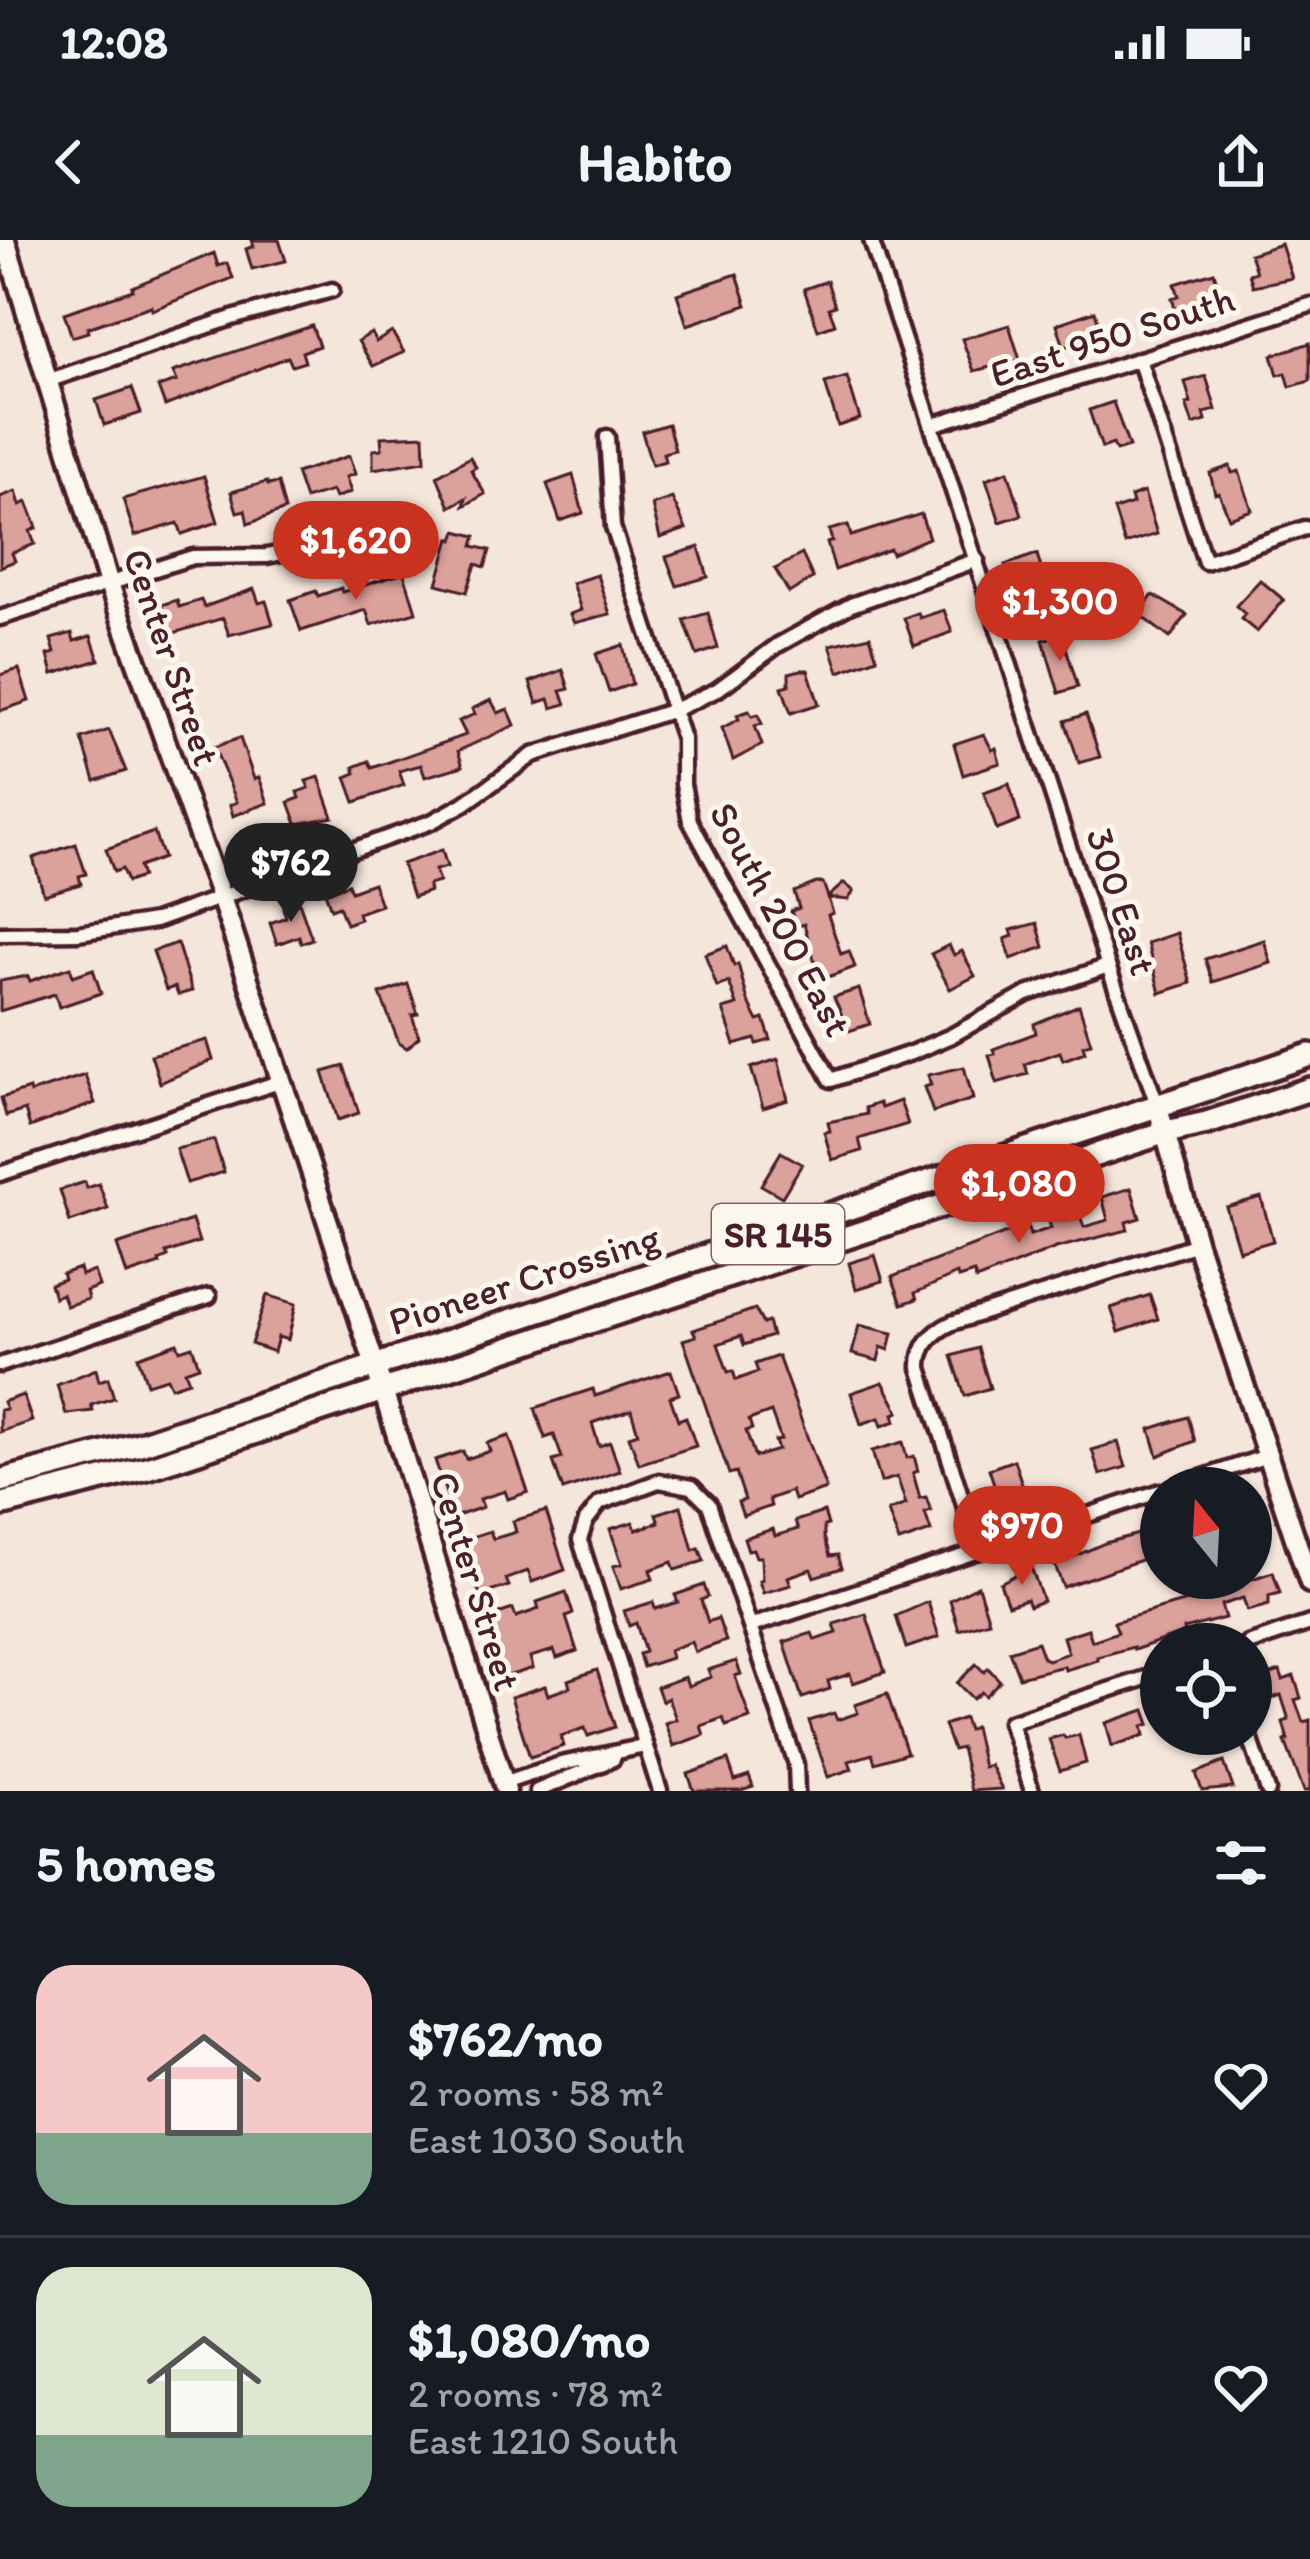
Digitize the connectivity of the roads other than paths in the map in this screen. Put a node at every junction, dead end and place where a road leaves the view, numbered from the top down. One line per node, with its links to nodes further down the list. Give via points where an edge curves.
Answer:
1 (5, 240): 6 (street, Center Street)
2 (871, 240): 7 (street, 300 East)
3 (332, 290): 6 (street)
4 (1310, 305): 5 (street, East 950 South)
5 (1139, 359): 7 (street, East 950 South); 10 (street, via 1205,562)
6 (50, 380): 12 (street, Center Street)
7 (932, 425): 11 (street, 300 East)
8 (607, 437): 14 (street, South 200 East, via 613,527)
9 (395, 520): 12 (street, via 306,548 193,557)
10 (1305, 528)
11 (977, 560): 14 (street, via 851,605); 17 (street, 300 East)
12 (108, 581): 13 (street); 15 (street, Center Street)
13 (0, 618)
14 (674, 710): 15 (street, via 533,755 431,822); 17 (street, South 200 East, via 689,821 831,1080)
15 (220, 897): 16 (street, via 118,929); 19 (street, Center Street)
16 (0, 934)
17 (1108, 966): 21 (street, 300 East)
18 (1310, 1055): 21 (highway, Pioneer Crossing / SR 145)
19 (282, 1081): 23 (street); 27 (street, Center Street)
20 (1310, 1089): 22 (highway, Pioneer Crossing / SR 145)
21 (1158, 1108): 22 (street, 300 East); 27 (highway, Pioneer Crossing / SR 145)
22 (1166, 1132): 24 (street, 300 East); 28 (highway, Pioneer Crossing / SR 145)
23 (0, 1174)
24 (1197, 1244): 29 (street, 300 East); 34 (street, via 952,1323 928,1340 920,1368)
25 (209, 1296): 26 (street)
26 (0, 1365)
27 (376, 1366): 28 (street, Center Street); 31 (highway, SR 145)
28 (383, 1390): 33 (highway, SR 145, via 150,1467); 42 (street, Center Street)
29 (1267, 1456): 30 (street); 35 (street, 300 East)
30 (1234, 1467)
31 (0, 1481)
32 (1140, 1498): 34 (street)
33 (0, 1505)
34 (979, 1551): 37 (street)
35 (1310, 1583)
36 (1310, 1623): 38 (street)
37 (751, 1626): 40 (street, via 713,1514 692,1487 659,1481 608,1498 590,1513 581,1547); 45 (street, via 796,1764)
38 (1272, 1636)
39 (1140, 1680): 46 (street, via 1010,1722)
40 (638, 1748): 42 (street, via 560,1764); 43 (street); 44 (street)
41 (1256, 1755): 47 (street)
42 (505, 1787)
43 (537, 1791)
44 (661, 1791)
45 (797, 1791)
46 (1033, 1791)
47 (1268, 1791)

